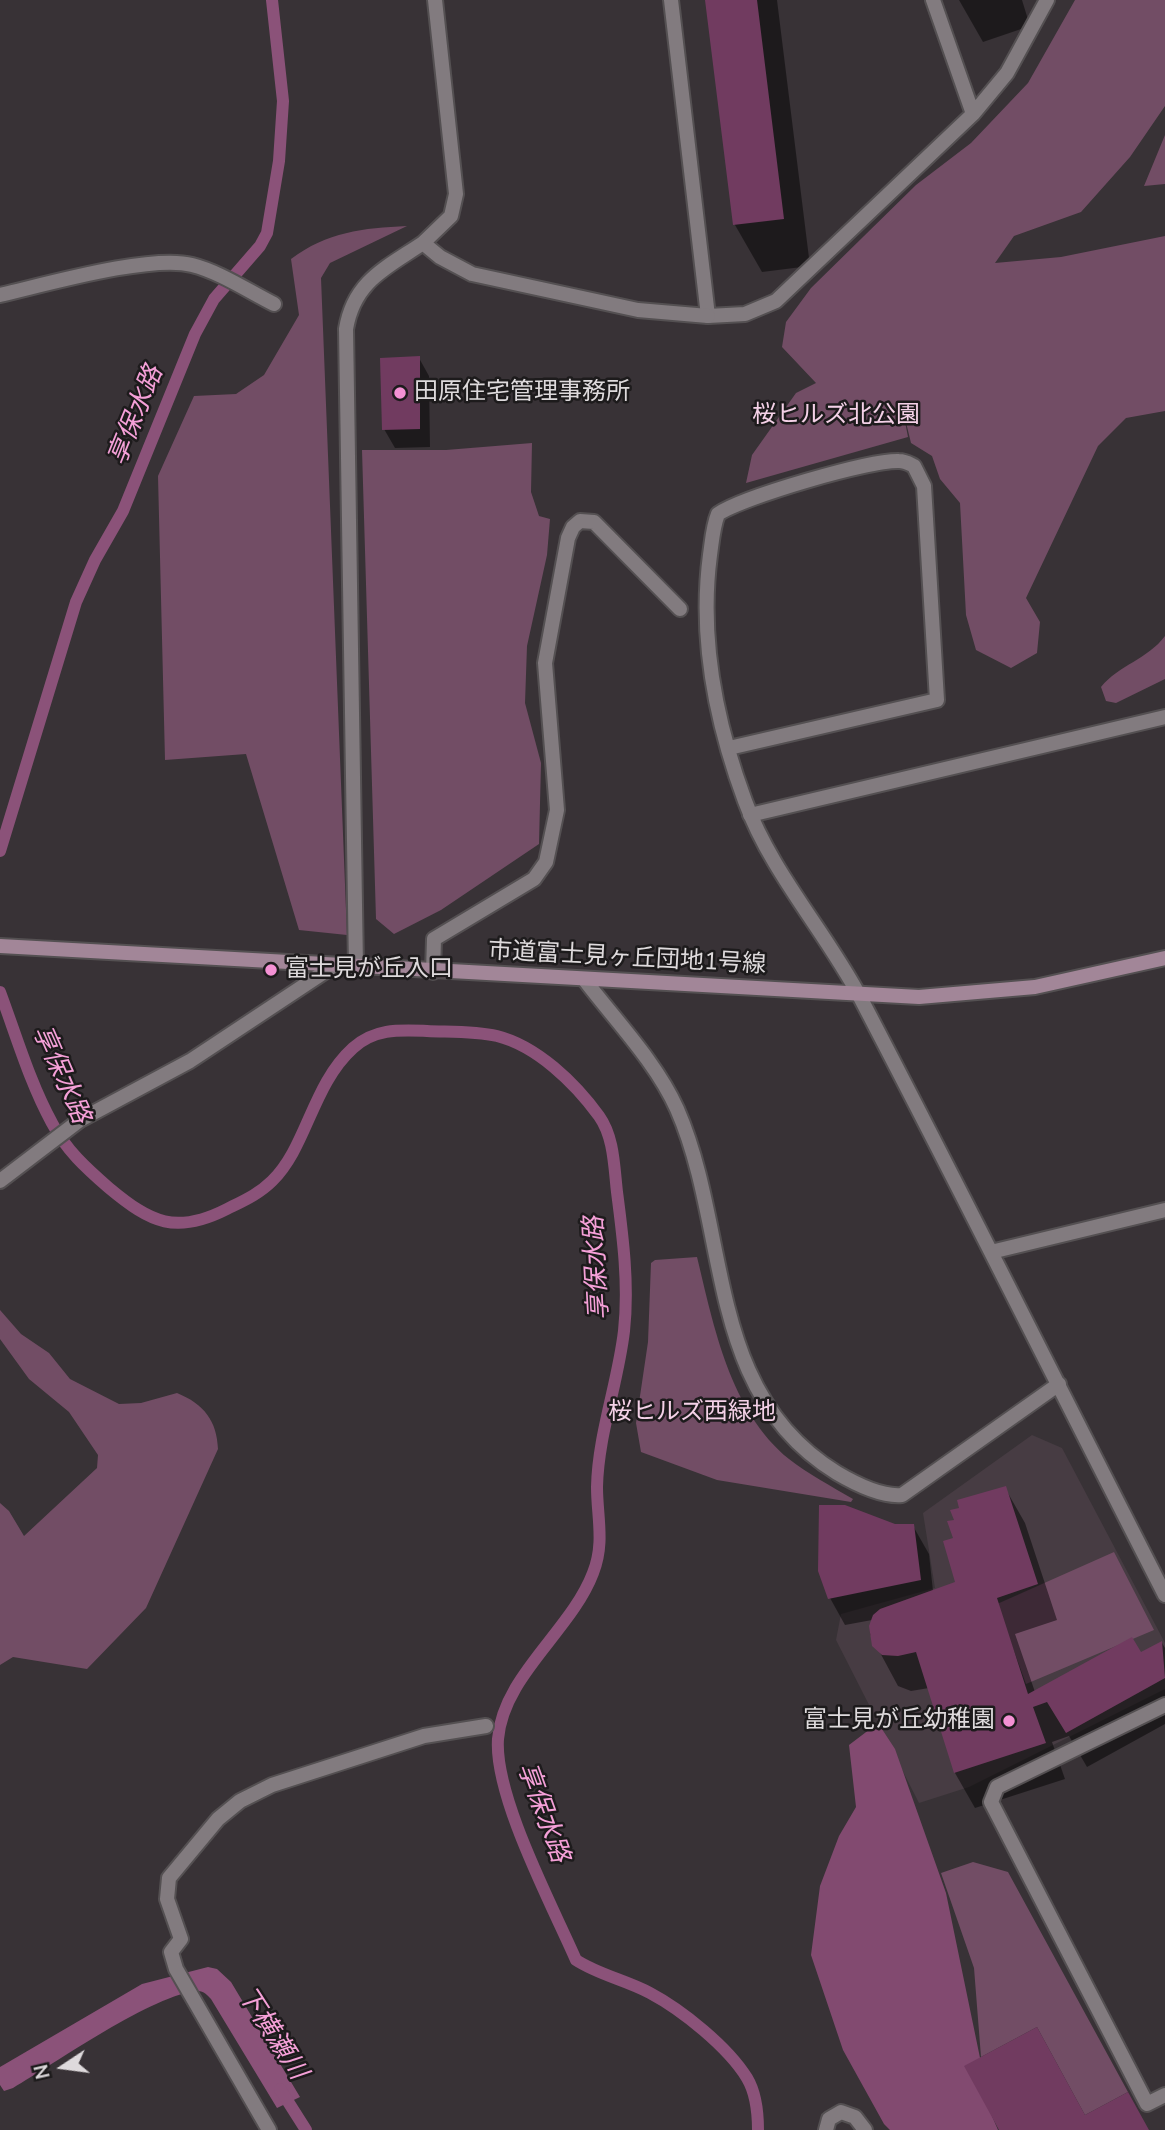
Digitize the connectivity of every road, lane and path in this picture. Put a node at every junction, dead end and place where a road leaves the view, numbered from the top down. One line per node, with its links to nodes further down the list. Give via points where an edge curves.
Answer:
1 (436, 0): 6 (street, via 456,194 451,216)
2 (671, 0): 9 (street)
3 (933, 0): 5 (street)
4 (1046, 0): 5 (street, via 1007,73)
5 (973, 114): 9 (street, via 776,301 745,314)
6 (423, 243): 9 (street, via 472,274 638,310); 17 (street, via 360,290 353,299 346,329)
7 (0, 295): 8 (street, via 129,267 178,263 191,264)
8 (274, 304)
9 (708, 316)
10 (680, 609): 18 (street, via 594,522 580,521 573,527 545,663 557,810 552,843 534,879 433,939)
11 (1165, 717): 13 (street)
12 (729, 748): 12 (street, via 937,700 923,486 914,466 896,460 822,478 718,514 706,620 709,660); 13 (street)
13 (750, 815): 20 (street)
14 (0, 946): 16 (street, 市道富士見ヶ丘団地1号線)
15 (1165, 958): 20 (street, 市道富士見ヶ丘団地1号線, via 1009,990 919,997)
16 (332, 967): 17 (street, 市道富士見ヶ丘団地1号線); 21 (street, via 190,1061 66,1130)
17 (356, 968): 18 (street, 市道富士見ヶ丘団地1号線)
18 (433, 972): 19 (street, 市道富士見ヶ丘団地1号線)
19 (584, 979): 20 (street, 市道富士見ヶ丘団地1号線); 24 (street, via 665,1084 676,1107 692,1150 740,1349 776,1420 803,1450 848,1479 882,1493 902,1495)
20 (858, 994): 23 (street)
21 (0, 1181)
22 (1165, 1210): 23 (street)
23 (991, 1252): 24 (street)
24 (1059, 1384): 25 (street)
25 (1165, 1595)
26 (1165, 1705): 28 (street, via 997,1787 991,1802 1147,2104)
27 (486, 1726): 29 (street, via 424,1735 272,1786 229,1809 169,1878 167,1899 181,1939 171,1952 176,1969)
28 (1165, 2095)
29 (269, 2130)
30 (826, 2130): 31 (street, via 829,2119 841,2112 855,2117)
31 (865, 2130)

